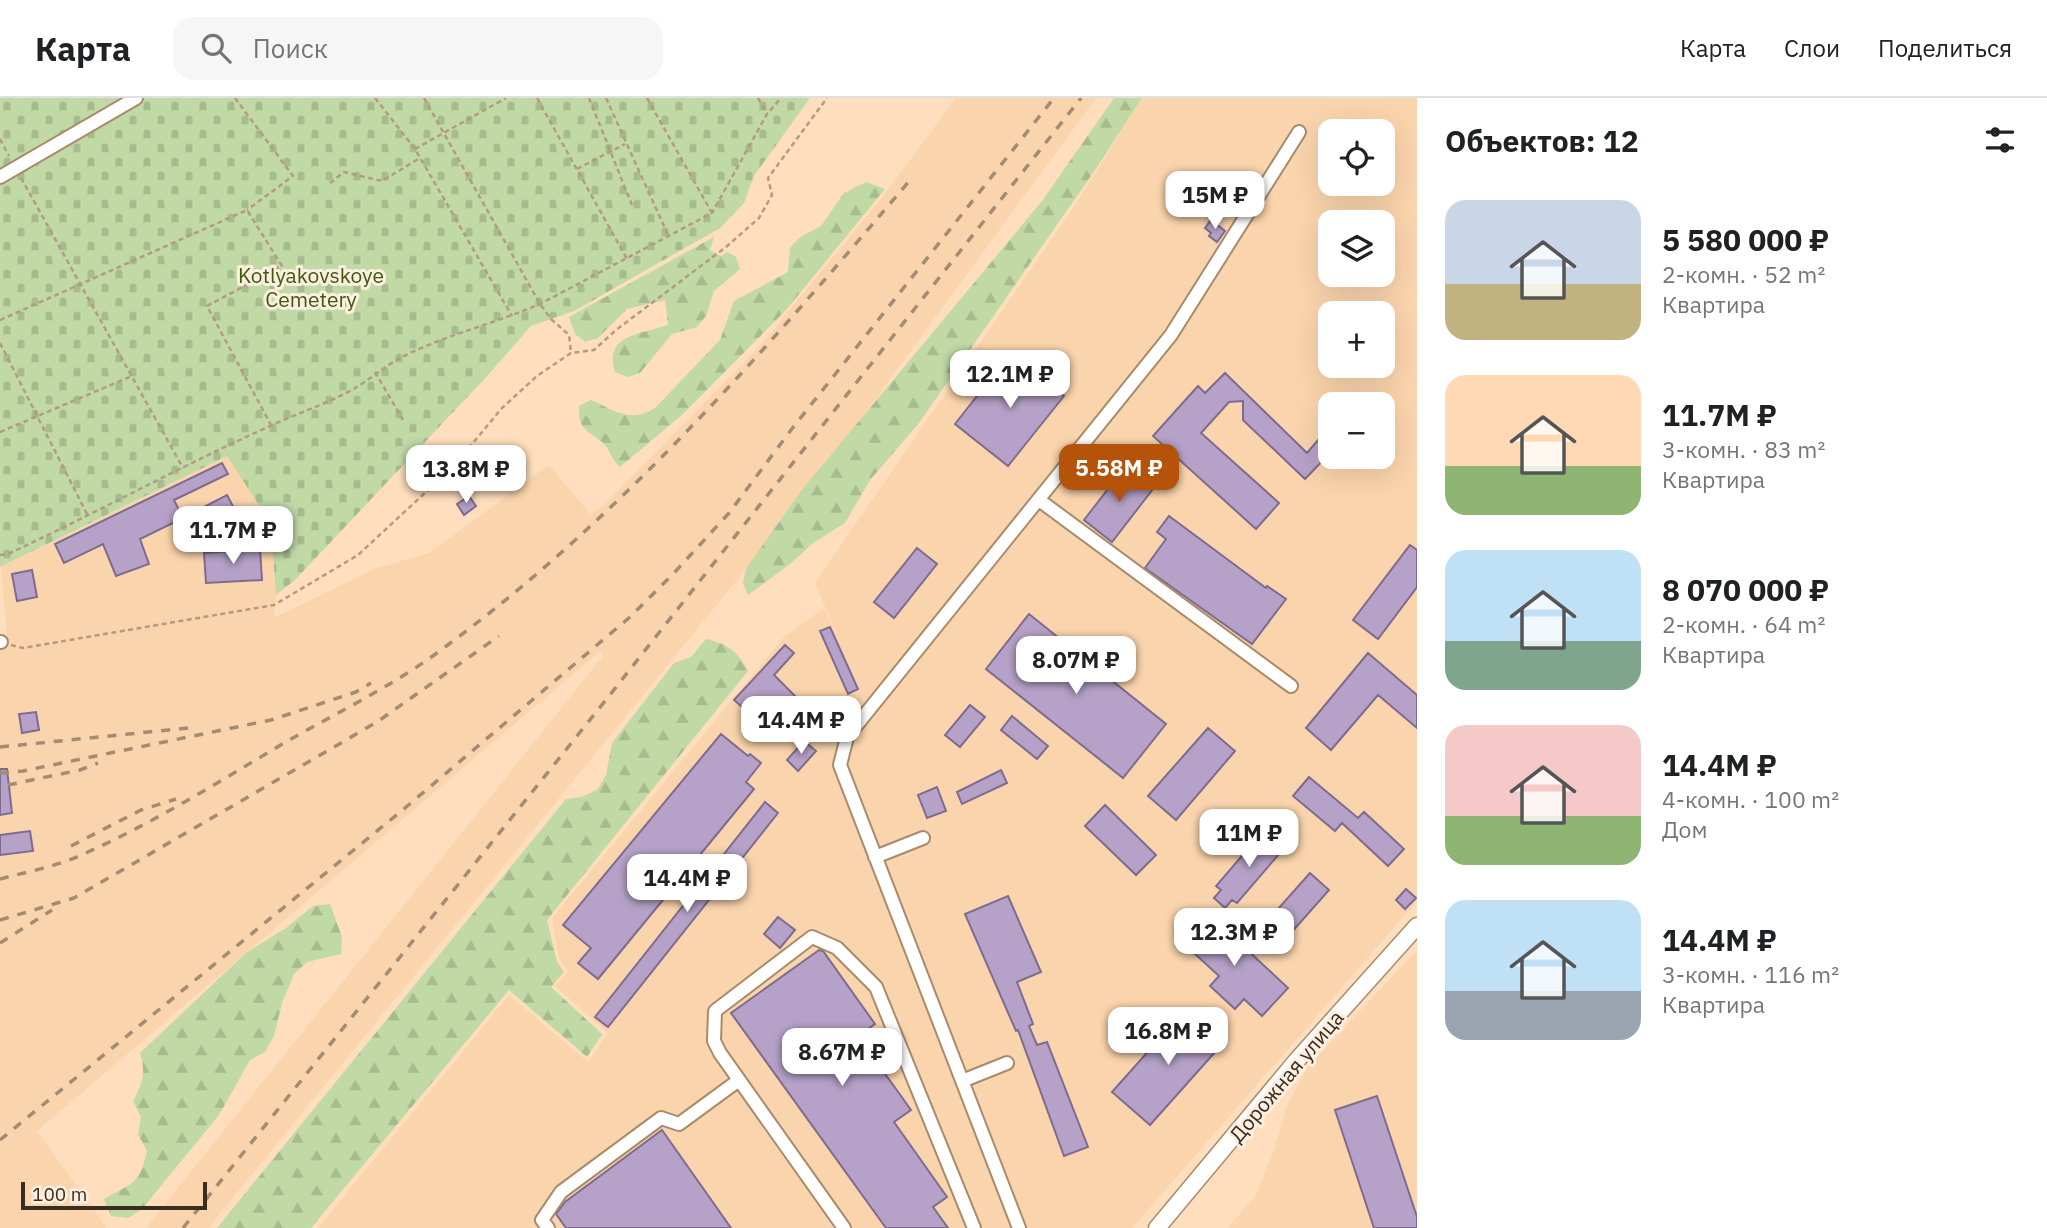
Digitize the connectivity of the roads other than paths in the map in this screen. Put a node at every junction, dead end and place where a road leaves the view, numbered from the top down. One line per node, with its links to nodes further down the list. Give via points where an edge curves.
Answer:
1 (136, 98): 3 (street)
2 (1298, 132): 4 (street, via 1171,335)
3 (0, 177)
4 (1039, 500): 5 (street); 7 (street, via 848,737 840,765)
5 (1291, 686)
6 (923, 838): 7 (street)
7 (876, 857): 11 (street)
8 (1417, 926): 16 (main road, Дорожная улица)
9 (1007, 1063): 11 (street)
10 (739, 1080): 12 (street, via 679,1124 661,1118 561,1192 542,1220); 13 (street); 14 (street, via 714,1041 715,1011 812,937 837,948 876,987)
11 (962, 1081): 15 (street)
12 (548, 1228)
13 (844, 1228)
14 (974, 1228)
15 (1019, 1228)
16 (1157, 1228)

